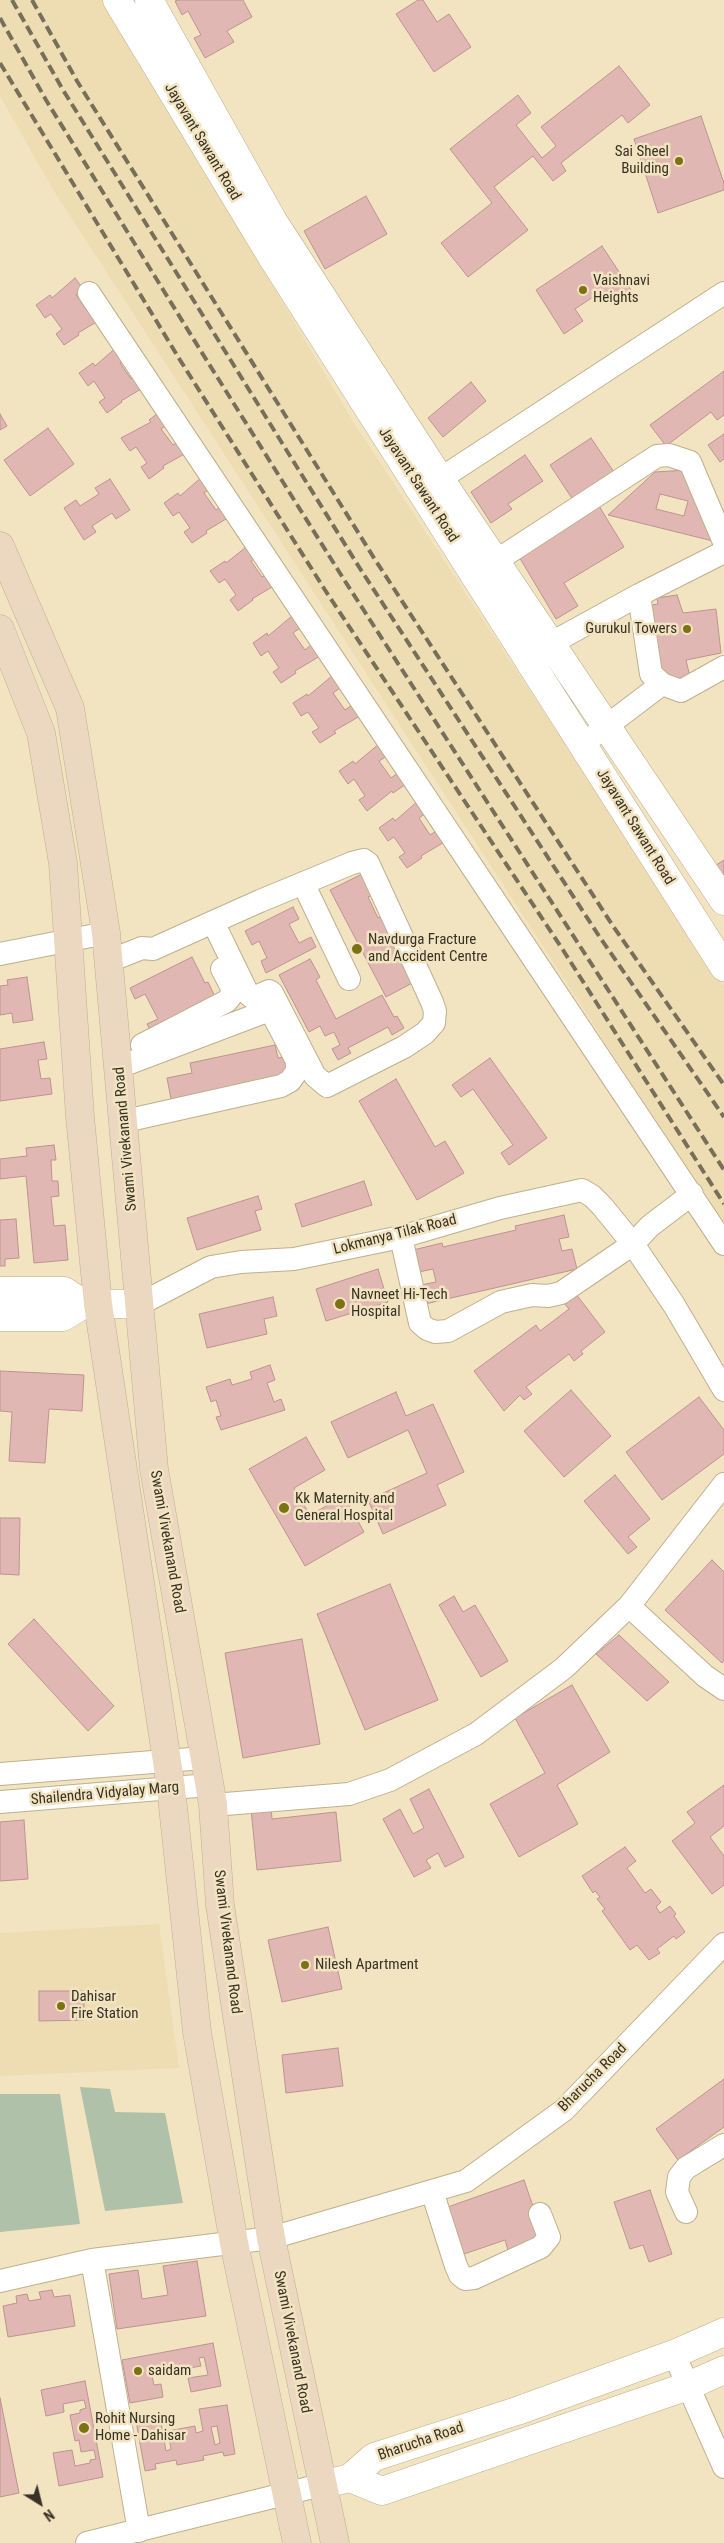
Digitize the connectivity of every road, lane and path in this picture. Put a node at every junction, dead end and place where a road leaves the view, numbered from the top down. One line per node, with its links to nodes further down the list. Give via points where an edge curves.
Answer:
1 (117, 0): 9 (street, Jayavant Sawant Road, via 272,257)
2 (149, 0): 5 (street, Jayavant Sawant Road, via 273,221)
3 (89, 293): 29 (street)
4 (724, 293): 5 (street)
5 (440, 479): 9 (street, Jayavant Sawant Road)
6 (724, 542): 9 (street, via 690,462 669,455 658,456)
7 (0, 546): 21 (main road, Swami Vivekanand Road, via 70,708)
8 (724, 552): 10 (street)
9 (485, 568): 12 (street, Jayavant Sawant Road); 13 (street, Jayavant Sawant Road)
10 (639, 595): 12 (street); 15 (street, via 650,674)
11 (0, 628): 22 (main road, Swami Vivekanand Road, via 41,733 63,863)
12 (550, 643): 13 (street); 16 (street, Jayavant Sawant Road)
13 (528, 657): 17 (street, Jayavant Sawant Road)
14 (724, 667): 15 (street, via 681,691)
15 (662, 684): 16 (street)
16 (606, 726): 17 (street); 19 (street, Jayavant Sawant Road)
17 (583, 744): 24 (street, Jayavant Sawant Road)
18 (303, 883): 20 (street); 20 (street, via 359,861 368,863 435,1011 434,1022 425,1033 334,1084 327,1086 315,1076 272,993 269,991 250,997); 26 (street)
19 (724, 901)
20 (207, 925): 25 (street, via 153,949 142,948); 27 (street, via 232,988 228,1001)
21 (106, 933): 22 (street); 25 (main road, Swami Vivekanand Road)
22 (67, 941): 23 (street); 34 (main road, Swami Vivekanand Road)
23 (0, 954)
24 (724, 967)
25 (110, 969): 27 (main road, Swami Vivekanand Road)
26 (349, 979)
27 (119, 1062): 28 (main road, Swami Vivekanand Road); 28 (street, via 267,1011 274,1017 297,1061 296,1071 281,1086)
28 (124, 1121): 35 (main road, Swami Vivekanand Road)
29 (692, 1194): 31 (street, via 650,1226); 32 (street)
30 (401, 1236): 31 (street, Lokmanya Tilak Road, via 500,1208 582,1190 602,1206); 31 (street, via 420,1323 435,1332 448,1331 501,1302 561,1293); 35 (street, Lokmanya Tilak Road, via 294,1259 211,1267)
31 (634, 1244): 37 (street)
32 (724, 1244)
33 (0, 1291): 34 (street, via 64,1290)
34 (91, 1304): 35 (street); 36 (street, via 63,1317); 39 (main road, Swami Vivekanand Road)
35 (140, 1304): 38 (main road, Swami Vivekanand Road)
36 (0, 1317)
37 (724, 1390)
38 (154, 1469): 39 (street); 43 (main road, Swami Vivekanand Road)
39 (123, 1470): 44 (main road, Swami Vivekanand Road)
40 (724, 1484): 41 (street, Shailendra Vidyalay Marg)
41 (629, 1606): 42 (street, via 704,1676); 47 (street, Shailendra Vidyalay Marg, via 564,1668 476,1734 390,1780 349,1794)
42 (724, 1689)
43 (204, 1758): 44 (street, Shailendra Vidyalay Marg); 47 (main road, Swami Vivekanand Road)
44 (167, 1762): 45 (street, Shailendra Vidyalay Marg); 46 (main road, Swami Vivekanand Road)
45 (0, 1774)
46 (171, 1788): 47 (street, Shailendra Vidyalay Marg); 48 (street, Shailendra Vidyalay Marg); 55 (main road, Swami Vivekanand Road, via 197,2032)
47 (211, 1795): 54 (main road, Swami Vivekanand Road, via 220,1905)
48 (0, 1802)
49 (724, 1944): 51 (street, Bharucha Road, via 564,2110 466,2181)
50 (724, 2145): 52 (street, via 686,2168 679,2178 677,2192)
51 (432, 2191): 53 (street, via 456,2266 465,2278 474,2278 542,2247 549,2237); 54 (street, Bharucha Road)
52 (686, 2212)
53 (540, 2214)
54 (271, 2238): 55 (street, Bharucha Road); 64 (main road, Swami Vivekanand Road)
55 (234, 2243): 56 (street, Bharucha Road); 65 (main road, Swami Vivekanand Road)
56 (92, 2260): 57 (street, Bharucha Road); 66 (street)
57 (0, 2281)
58 (724, 2332): 59 (street, Bharucha Road)
59 (674, 2354): 61 (street); 63 (street, Bharucha Road, via 517,2411 374,2457)
60 (724, 2370): 61 (street)
61 (688, 2386): 62 (street); 63 (street, via 382,2491)
62 (724, 2467)
63 (350, 2478): 64 (street, Bharucha Road)
64 (321, 2485): 65 (street, Bharucha Road); 69 (main road, Swami Vivekanand Road)
65 (286, 2494): 66 (street, Bharucha Road); 68 (main road, Swami Vivekanand Road)
66 (153, 2534): 67 (street, Bharucha Road)
67 (87, 2543)
68 (297, 2543)
69 (335, 2543)

